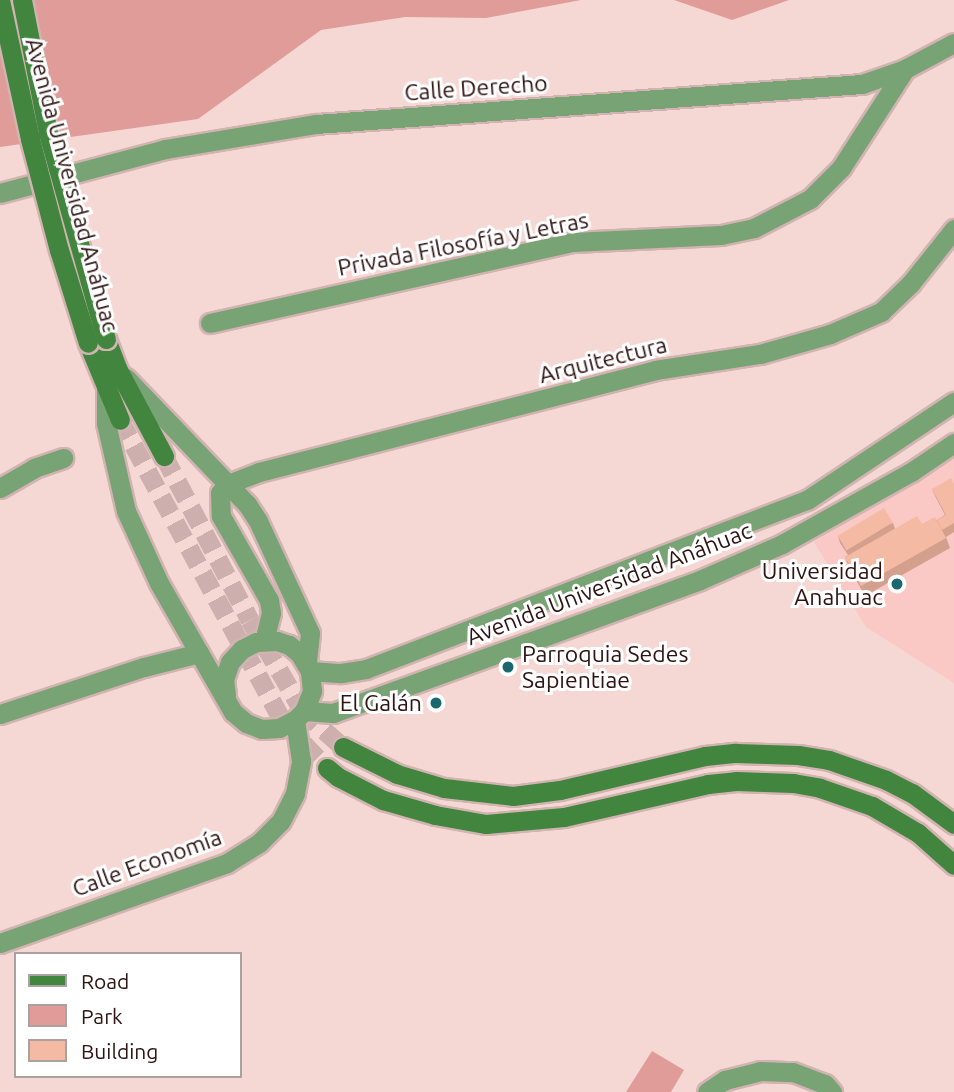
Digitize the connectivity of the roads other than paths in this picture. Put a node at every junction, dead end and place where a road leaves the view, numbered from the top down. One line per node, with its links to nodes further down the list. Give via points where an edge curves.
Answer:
1 (0, 0): 8 (main road, Avenida Universidad Anáhuac, bridge, via 59,250)
2 (22, 0): 8 (main road, Avenida Universidad Anáhuac, bridge)
3 (954, 43): 4 (street, Calle Derecho)
4 (905, 69): 5 (street, Calle Derecho, via 862,83 316,124 165,149); 7 (street, Privada Filosofía y Letras, via 841,168 810,200 754,228 721,235 573,242)
5 (0, 192)
6 (954, 229): 16 (street, Arquitectura, via 881,312 830,334 760,354 655,370 259,472)
7 (210, 323)
8 (97, 341): 9 (main road, Avenida Universidad Anáhuac); 10 (main road, Avenida Universidad Anáhuac)
9 (117, 369): 14 (main road, Avenida Universidad Anáhuac); 16 (street)
10 (106, 386): 12 (main road, Avenida Universidad Anáhuac); 20 (street, via 106,423 126,510 159,583)
11 (954, 402): 21 (street, Avenida Universidad Anáhuac, via 807,500 366,669 341,673)
12 (120, 419)
13 (954, 443): 24 (street, Avenida Universidad Anáhuac, via 782,544 700,580 333,713)
14 (164, 456)
15 (63, 458): 17 (street)
16 (228, 484): 18 (street, via 220,494 221,516 269,600 271,613); 21 (street, via 258,521 302,611 310,633)
17 (0, 488)
18 (264, 640): 19 (street); 21 (street, via 289,645)
19 (242, 649): 20 (street); 22 (street, via 230,662)
20 (199, 653): 22 (street); 23 (street)
21 (309, 667): 24 (street, via 312,691)
22 (226, 696): 24 (street, via 233,712 262,729 279,728)
23 (0, 714)
24 (300, 716): 29 (street, Calle Economía, via 301,761 295,793 281,821 259,843 228,863)
25 (342, 747): 27 (main road, via 397,774 444,788 513,796 559,790 705,756 767,752 829,760 867,772 912,793)
26 (327, 768): 28 (main road, via 383,800 486,824 538,822 708,784 793,783 847,796 896,818)
27 (954, 824)
28 (954, 865)
29 (0, 943)
30 (707, 1092): 31 (street, via 725,1080 760,1071 793,1072 825,1084)
31 (832, 1092)

